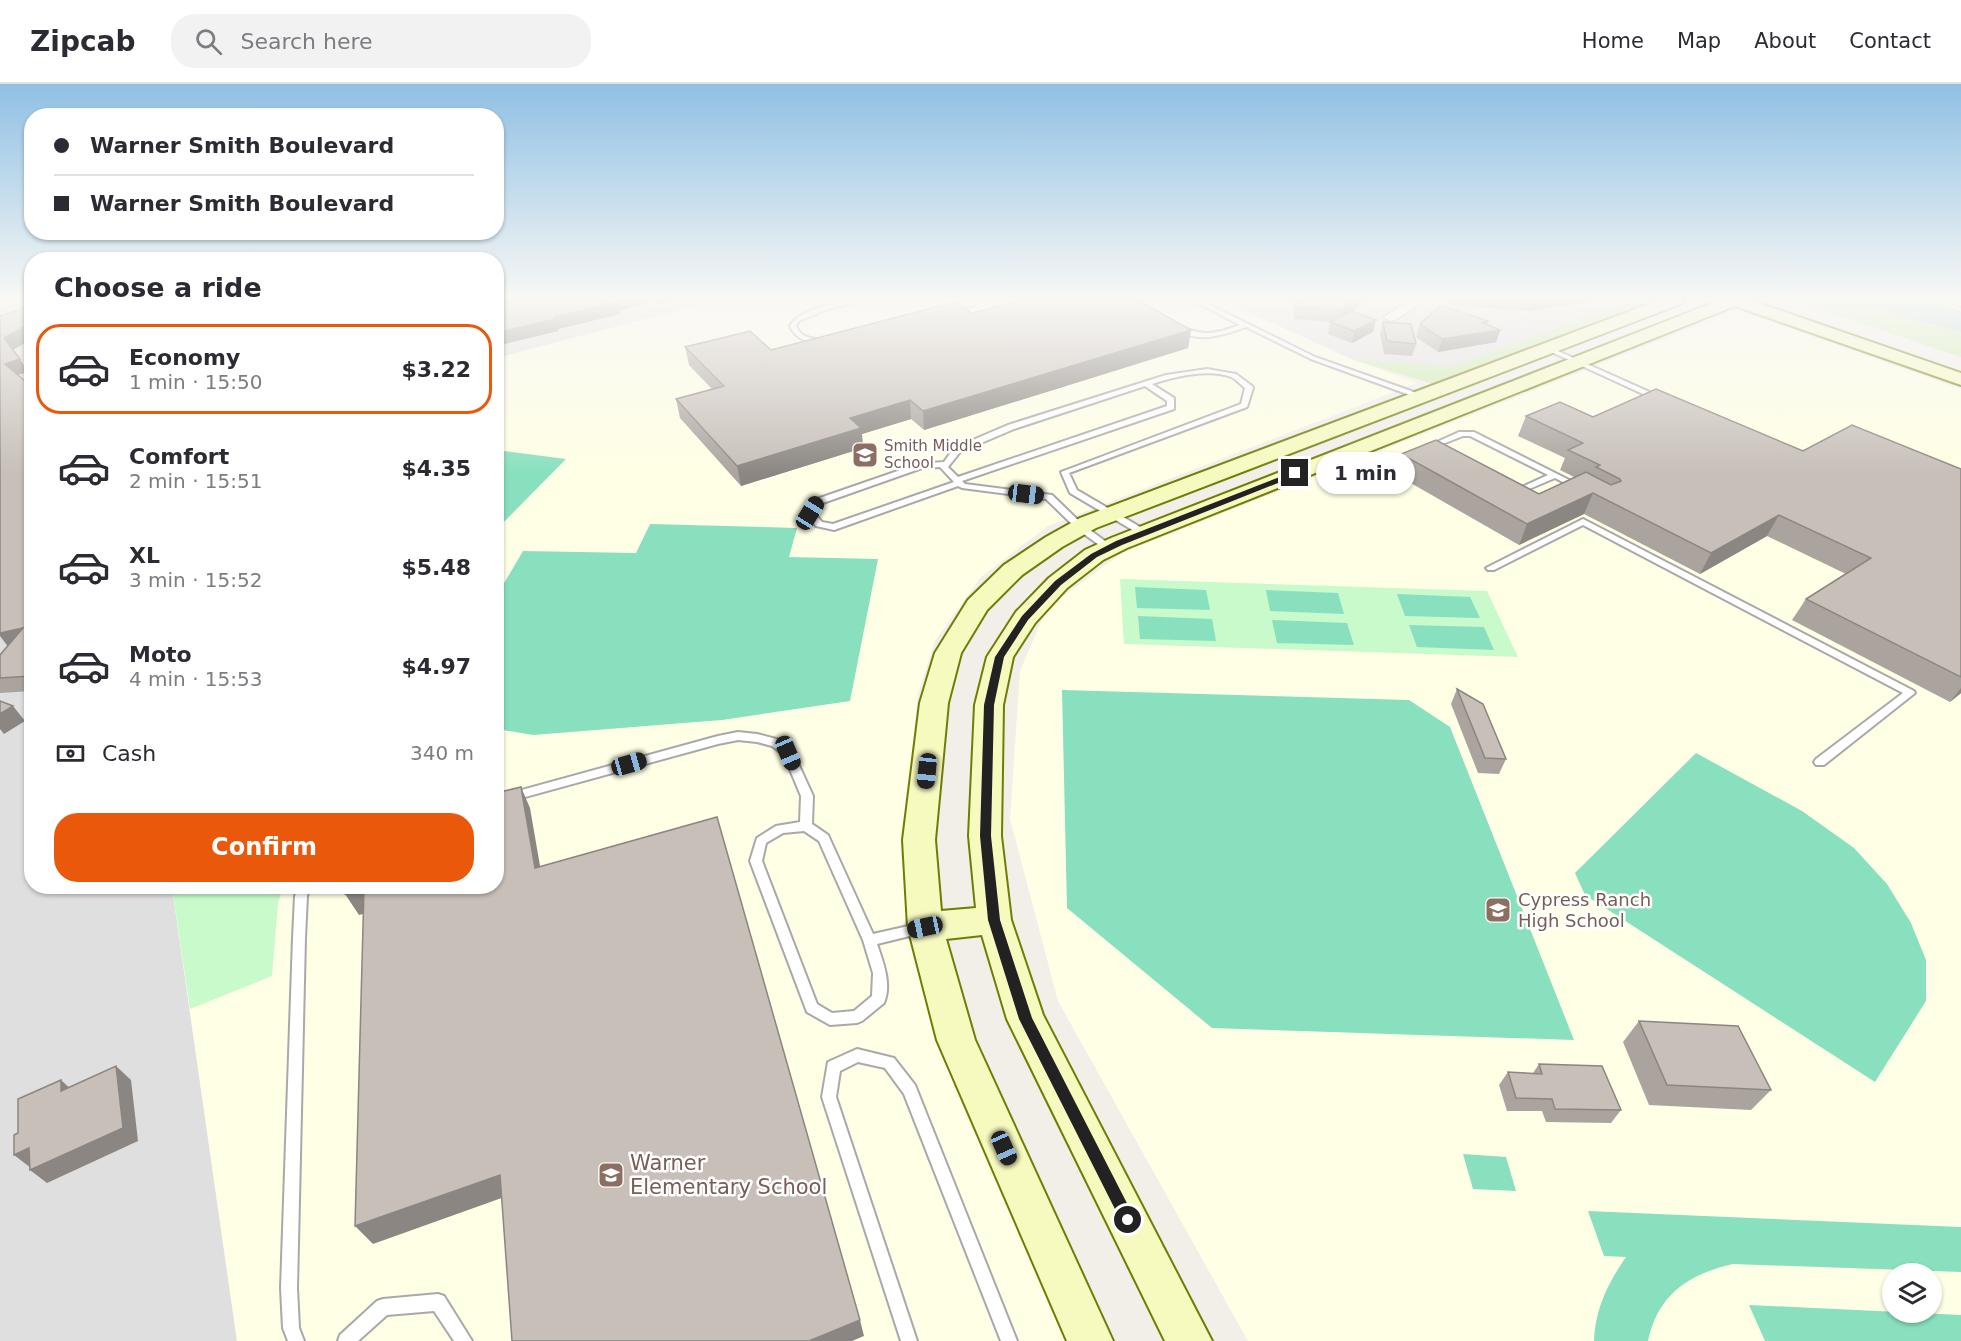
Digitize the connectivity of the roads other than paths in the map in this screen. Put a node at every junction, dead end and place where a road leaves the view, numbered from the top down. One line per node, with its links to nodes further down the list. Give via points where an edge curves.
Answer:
1 (1312, 358): 9 (lane)
2 (1522, 358): 9 (street)
3 (1569, 358): 6 (lane)
4 (1590, 358): 6 (street)
5 (1899, 358): 7 (street)
6 (1579, 362): 10 (lane); 23 (street)
7 (1961, 380)
8 (1146, 383): 15 (lane, via 1011,427 957,450); 18 (lane, via 1171,400 1171,407); 21 (lane, via 1207,371 1234,375 1249,388 1244,405 1065,472 1073,491)
9 (1421, 396): 21 (street)
10 (1664, 400)
11 (1435, 445): 12 (lane); 13 (lane); 16 (lane, via 1471,434)
12 (1425, 449)
13 (1445, 450)
14 (1416, 453): 19 (lane)
15 (947, 464): 18 (lane, via 945,467); 18 (lane, via 921,466 816,502 810,513 819,524 834,527)
16 (1555, 475): 17 (lane, via 1522,490); 20 (lane)
17 (1503, 480)
18 (957, 481): 22 (lane, via 962,486 1049,497)
19 (1347, 482)
20 (1585, 490)
21 (1109, 514): 22 (street); 23 (lane)
22 (1080, 527): 24 (lane); 31 (street, via 1013,570 977,606 948,653 934,703 919,840)
23 (1144, 533): 24 (street)
24 (1109, 548): 30 (street, via 1058,583 1025,618 1000,657 989,705 985,836)
25 (1491, 568): 26 (lane, via 1583,522 1910,693)
26 (1820, 762)
27 (504, 799): 28 (lane, via 718,740 747,737 776,743 788,753 807,796)
28 (806, 826): 32 (lane, via 825,838); 32 (lane, via 780,828 760,841 756,861 813,1008 830,1019 857,1017 879,999 880,973)
29 (302, 894): 33 (lane, via 289,1288 291,1328)
30 (994, 920): 31 (street); 39 (street, via 1026,1019)
31 (925, 927): 32 (lane); 38 (street, via 956,1040)
32 (869, 940)
33 (296, 1341)
34 (346, 1341): 35 (lane, via 383,1307 438,1302)
35 (464, 1341)
36 (909, 1341): 37 (lane, via 829,1098 833,1067 857,1055 889,1062 910,1090)
37 (1009, 1341)
38 (1090, 1341)
39 (1189, 1341)

